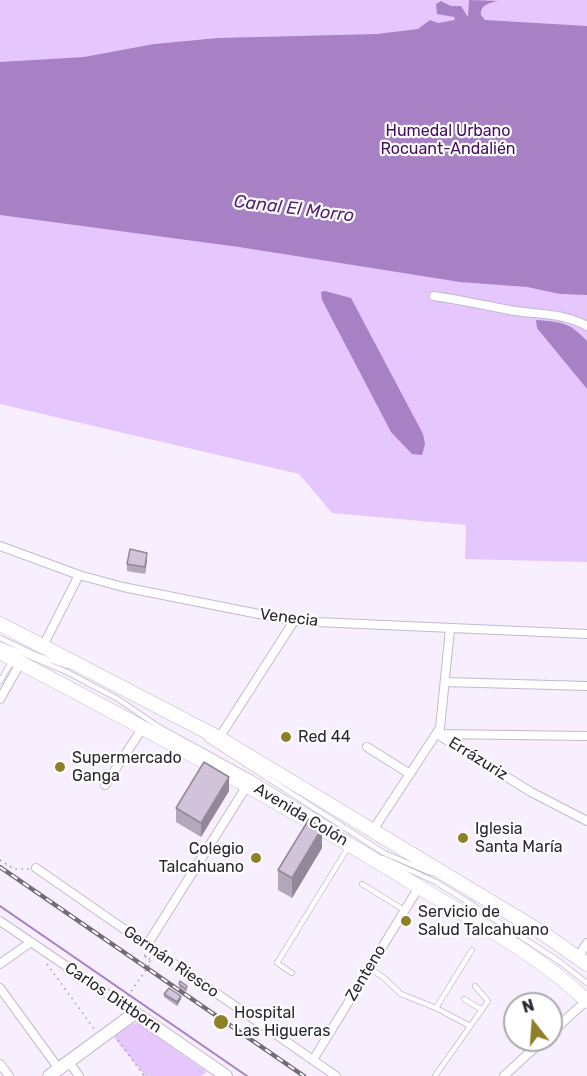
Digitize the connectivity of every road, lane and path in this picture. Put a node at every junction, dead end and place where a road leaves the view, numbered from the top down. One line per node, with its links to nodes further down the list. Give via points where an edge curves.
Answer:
1 (434, 296): 2 (street, via 574,318)
2 (587, 326)
3 (0, 546): 4 (street, Venecia)
4 (79, 576): 5 (street, Venecia); 11 (street)
5 (294, 621): 7 (street, Venecia); 21 (street)
6 (0, 624): 11 (main road, Avenida Colón)
7 (450, 629): 8 (street, Venecia); 15 (street)
8 (587, 634)
9 (0, 638): 24 (lane, via 106,685 197,733)
10 (0, 644): 24 (lane, via 67,672 159,727)
11 (43, 646): 21 (main road, Avenida Colón)
12 (0, 652): 13 (main road, Avenida Colón)
13 (17, 660): 14 (street); 18 (main road, Avenida Colón)
14 (5, 682): 17 (street)
15 (445, 682): 16 (street); 19 (street)
16 (587, 686)
17 (0, 699)
18 (144, 726): 24 (main road, Avenida Colón); 25 (street)
19 (437, 734): 20 (street, Errázuriz); 23 (street); 26 (street, Errázuriz, via 531,792)
20 (587, 736)
21 (219, 738): 24 (main road, Avenida Colón)
22 (366, 747): 23 (street)
23 (410, 774): 27 (street)
24 (258, 776): 27 (main road, Avenida Colón); 28 (main road, Avenida Colón); 33 (lane, via 392,857); 36 (lane, via 380,856 436,882); 39 (street)
25 (105, 785)
26 (587, 821)
27 (373, 830): 33 (main road, Avenida Colón)
28 (350, 844): 32 (main road, Avenida Colón); 46 (lane, via 277,963)
29 (0, 860): 30 (path, via 14,870)
30 (36, 868): 39 (street, Germán Riesco)
31 (362, 884): 34 (lane)
32 (419, 886): 34 (street, Zenteno); 47 (main road, Avenida Colón)
33 (492, 902): 44 (main road, Avenida Colón)
34 (404, 910): 45 (street, Zenteno)
35 (0, 921): 37 (street, Carlos Dittborn)
36 (504, 927): 47 (lane); 48 (lane)
37 (31, 942): 43 (street); 56 (street, Carlos Dittborn)
38 (587, 944): 44 (street)
39 (147, 945): 61 (street, Germán Riesco)
40 (472, 950): 54 (lane)
41 (45, 961): 59 (path)
42 (151, 962): 51 (path)
43 (0, 964)
44 (584, 964)
45 (369, 968): 54 (lane, via 401,994); 61 (street, Zenteno)
46 (292, 974)
47 (564, 980): 53 (main road, Avenida Colón)
48 (587, 983)
49 (475, 986): 55 (lane, via 487,997)
50 (0, 988): 63 (street)
51 (126, 998)
52 (464, 999): 55 (lane)
53 (587, 1000): 57 (street)
54 (436, 1008): 58 (lane)
55 (482, 1010): 58 (lane)
56 (135, 1013): 59 (street); 67 (street, Carlos Dittborn)
57 (563, 1022)
58 (470, 1026): 69 (lane)
59 (106, 1034): 63 (street); 66 (path)
60 (530, 1052): 70 (street)
61 (313, 1060): 68 (street, Germán Riesco)
62 (0, 1064): 64 (street)
63 (59, 1069): 65 (street)
64 (9, 1076)
65 (79, 1076)
66 (144, 1076)
67 (226, 1076)
68 (336, 1076)
69 (435, 1076)
70 (504, 1076)

